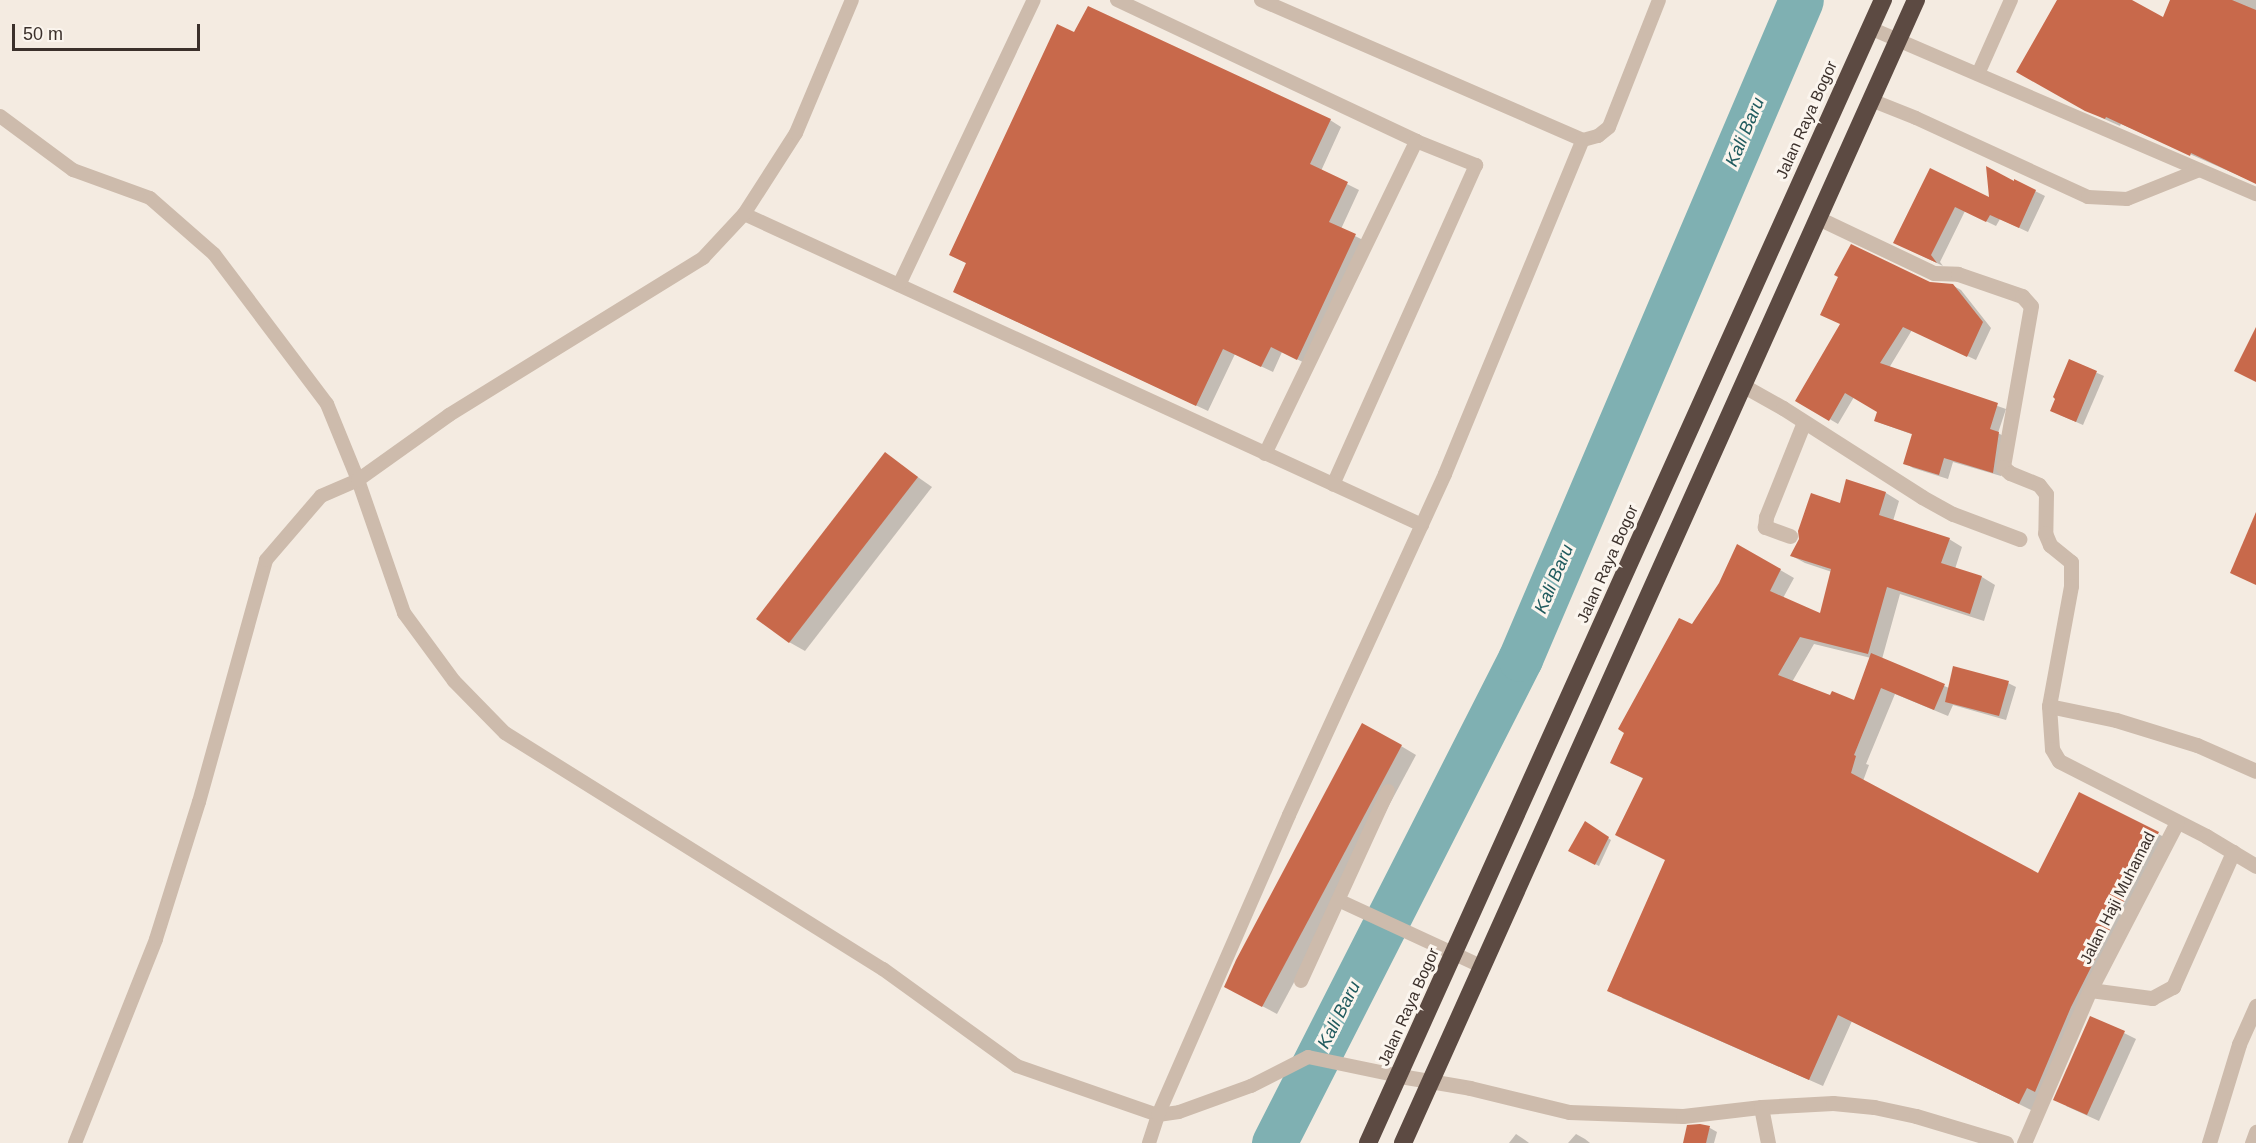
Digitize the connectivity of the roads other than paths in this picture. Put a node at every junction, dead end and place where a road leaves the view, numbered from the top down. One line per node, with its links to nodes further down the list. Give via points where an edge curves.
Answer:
1 (852, 0): 18 (lane, via 796,133)
2 (1034, 0): 20 (lane)
3 (1117, 0): 15 (lane)
4 (1261, 0): 14 (lane)
5 (1659, 0): 14 (lane, via 1609,127 1599,136)
6 (1882, 0): 9 (highway, Jalan Raya Bogor)
7 (1916, 0): 10 (highway)
8 (2011, 0): 11 (lane)
9 (1870, 28): 10 (lane); 36 (highway, Jalan Raya Bogor)
10 (1898, 40): 11 (lane); 12 (highway)
11 (1978, 74): 16 (lane)
12 (1871, 100): 16 (lane, via 2088,196 2127,199); 19 (highway)
13 (0, 117): 24 (lane, via 73,170 150,198 214,255 327,404)
14 (1583, 140): 26 (lane)
15 (1416, 141): 23 (lane); 25 (lane, via 1476,165)
16 (2199, 170): 17 (lane)
17 (2256, 194)
18 (744, 214): 20 (lane); 24 (lane, via 703,258 449,415)
19 (1818, 218): 21 (highway); 29 (street, Jalan Haji Muhamad, via 1934,273 1958,274 2022,296 2031,306 2003,467 2039,484 2046,494 2045,533 2050,545 2071,562 2071,586)
20 (899, 285): 23 (lane)
21 (1742, 385): 22 (street); 37 (highway)
22 (1804, 422): 27 (street, via 1766,517 1765,527); 28 (street, via 1953,514)
23 (1265, 454): 25 (lane)
24 (358, 480): 44 (lane, via 405,613 454,681 504,733 883,969 1017,1066); 46 (lane, via 321,496 266,560 199,802 156,939)
25 (1333, 484): 26 (lane)
26 (1422, 525): 44 (lane)
27 (1790, 536)
28 (2019, 539)
29 (2049, 705): 30 (street, via 2198,745); 32 (street, Jalan Haji Muhamad, via 2052,748 2059,761)
30 (2256, 771)
31 (1388, 791): 35 (lane)
32 (2177, 822): 33 (street, Jalan Haji Muhamad); 39 (street, Jalan Haji Muhamad)
33 (2233, 852): 34 (street, Jalan Haji Muhamad); 39 (street, Jalan Haji Muhamad, via 2173,987 2152,998)
34 (2256, 866)
35 (1338, 900): 36 (lane); 38 (lane)
36 (1454, 954): 37 (lane); 41 (highway, Jalan Raya Bogor)
37 (1481, 966): 42 (highway)
38 (1301, 981)
39 (2090, 990): 52 (street, Jalan Haji Muhamad)
40 (2256, 1006): 53 (street, via 2239,1044)
41 (1400, 1076): 42 (street); 44 (lane, via 1308,1057 1251,1086 1179,1112); 48 (highway, Jalan Raya Bogor)
42 (1432, 1082): 43 (street, via 1569,1112 1683,1116); 49 (highway)
43 (1761, 1107): 50 (street); 51 (street, via 1833,1103 1874,1107)
44 (1158, 1115): 47 (lane)
45 (2256, 1132): 54 (street)
46 (77, 1142)
47 (1149, 1143)
48 (1368, 1143)
49 (1403, 1143)
50 (1767, 1143)
51 (2006, 1143)
52 (2024, 1143)
53 (2209, 1143)
54 (2252, 1143)

